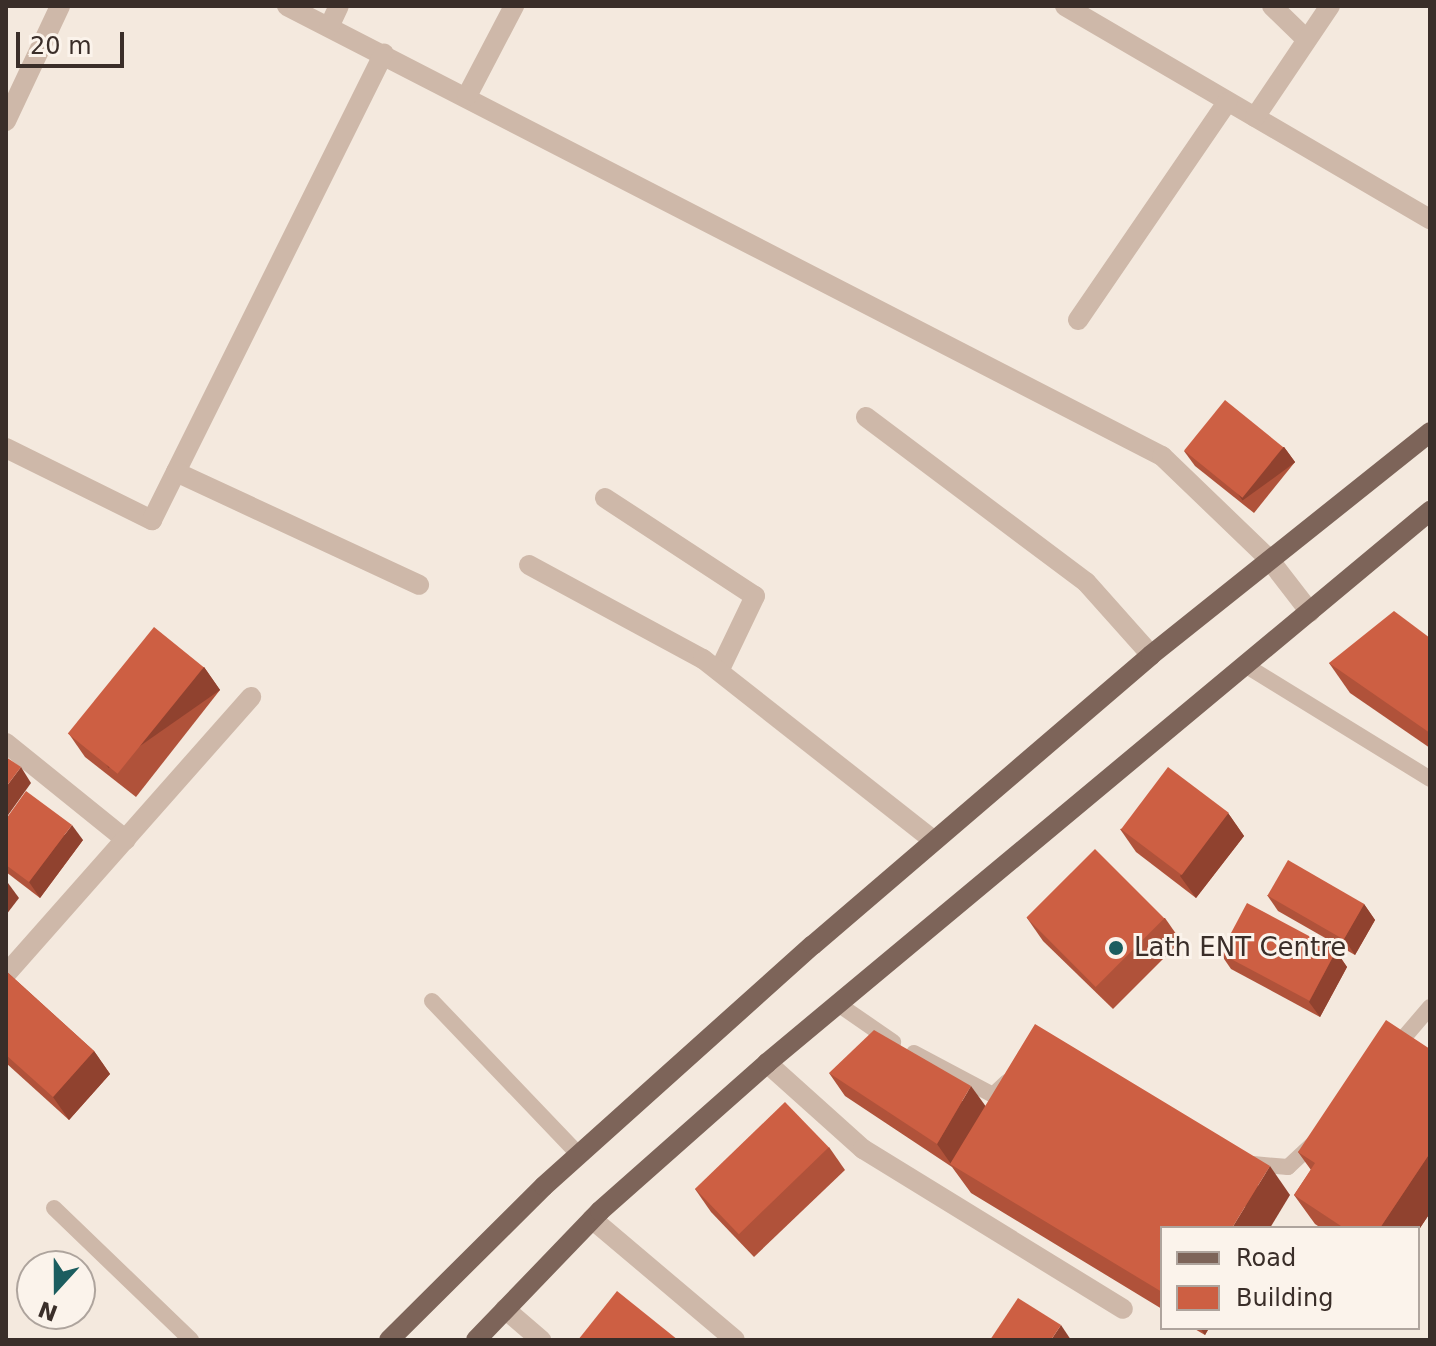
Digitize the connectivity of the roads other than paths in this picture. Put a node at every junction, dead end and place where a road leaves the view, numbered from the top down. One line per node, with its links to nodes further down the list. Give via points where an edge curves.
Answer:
1 (60, 6): 14 (street)
2 (287, 6): 8 (street)
3 (339, 6): 8 (street)
4 (514, 6): 11 (street)
5 (1065, 6): 12 (street)
6 (1272, 6): 9 (street)
7 (1330, 6): 9 (street)
8 (329, 27): 10 (street)
9 (1306, 39): 13 (street)
10 (384, 53): 11 (street); 20 (street)
11 (467, 96): 23 (street, via 1162,456)
12 (1227, 102): 13 (street); 16 (street)
13 (1255, 117): 15 (street)
14 (6, 121)
15 (1430, 219)
16 (1078, 320)
17 (866, 417): 27 (street, via 1086,582)
18 (1430, 432): 23 (main road)
19 (6, 448): 20 (street, via 152,520)
20 (176, 472): 25 (street)
21 (605, 498): 29 (street, via 755,596)
22 (1430, 511): 26 (main road)
23 (1269, 559): 26 (street); 27 (main road)
24 (529, 565): 29 (street)
25 (419, 585)
26 (1310, 612): 28 (main road)
27 (1151, 655): 34 (main road)
28 (1245, 665): 32 (lane); 37 (main road)
29 (719, 671): 34 (street)
30 (251, 697): 33 (street)
31 (6, 743): 33 (street)
32 (1430, 779)
33 (126, 840): 35 (street)
34 (934, 841): 44 (main road)
35 (6, 974)
36 (432, 1001): 44 (lane)
37 (838, 1004): 39 (main road); 41 (lane, via 993,1095)
38 (1430, 1007): 40 (lane)
39 (767, 1063): 46 (main road); 48 (street, via 863,1149)
40 (1380, 1065)
41 (1023, 1067)
42 (1330, 1124): 43 (lane, via 1288,1167 1269,1170)
43 (1233, 1152)
44 (579, 1155): 50 (main road)
45 (54, 1208): 49 (lane)
46 (592, 1219): 47 (main road); 53 (street)
47 (505, 1309): 51 (main road); 52 (street)
48 (1123, 1309)
49 (191, 1340)
50 (389, 1340)
51 (476, 1340)
52 (541, 1340)
53 (735, 1340)

